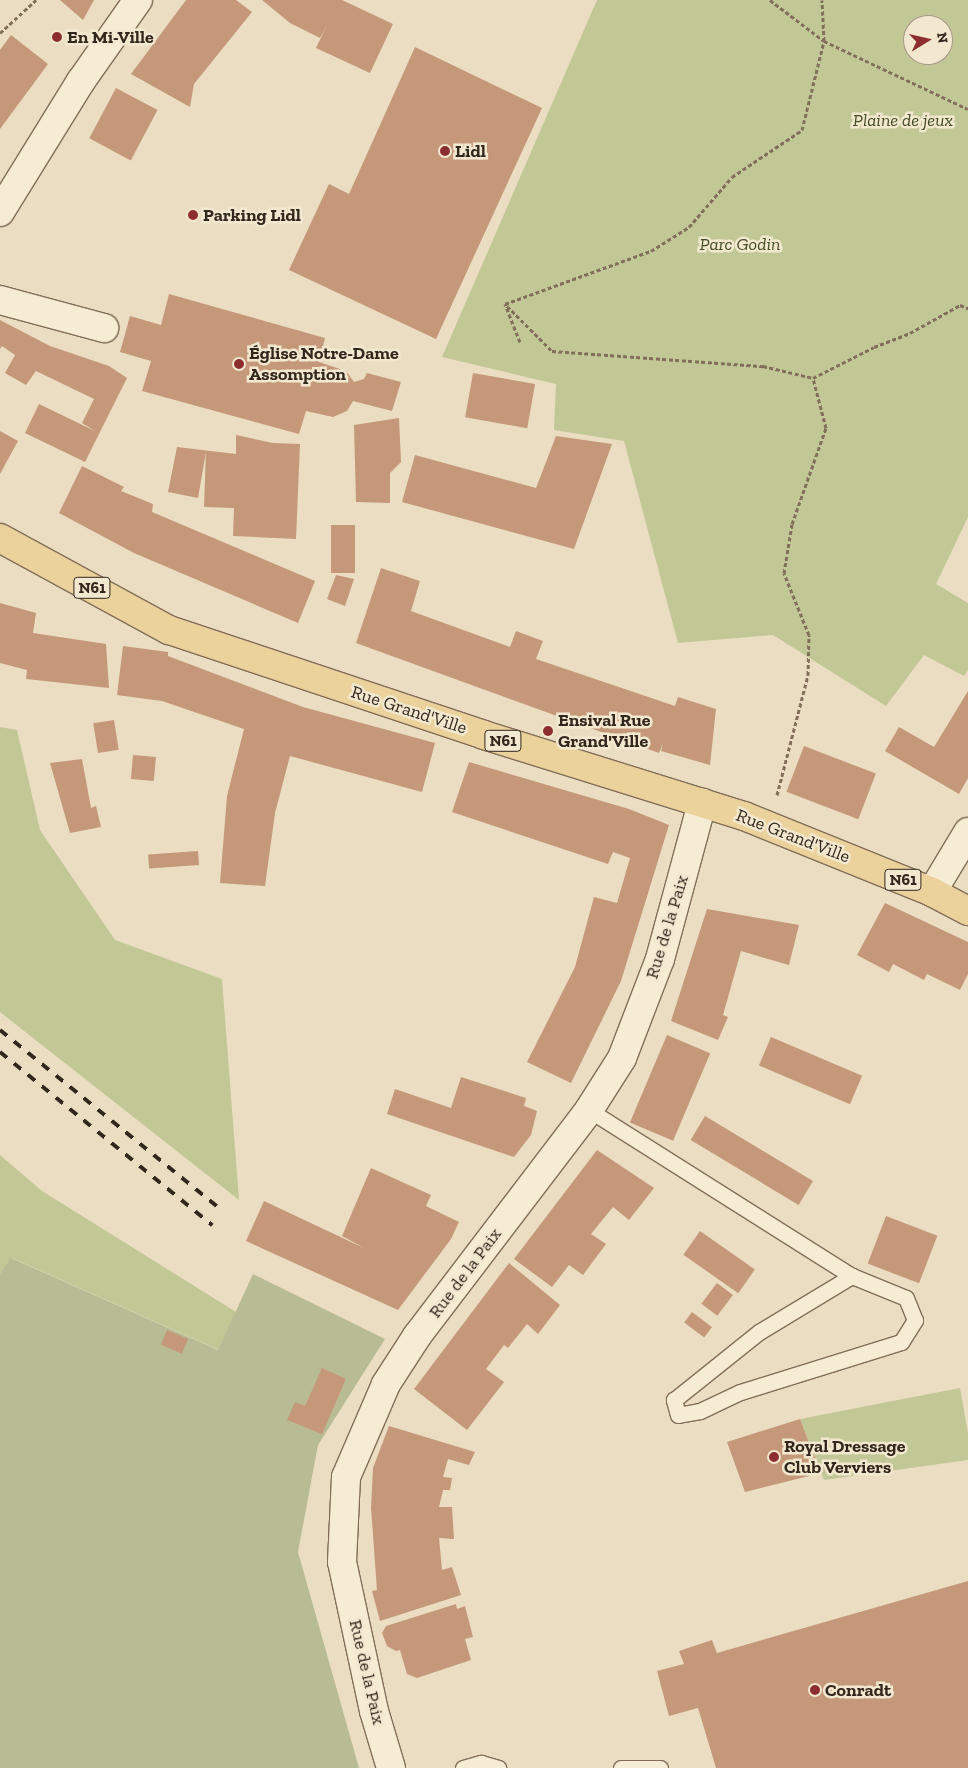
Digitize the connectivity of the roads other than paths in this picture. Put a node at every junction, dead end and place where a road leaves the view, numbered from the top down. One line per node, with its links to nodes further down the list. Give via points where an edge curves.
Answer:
1 (138, 0): 2 (street, via 81,81)
2 (0, 212)
3 (0, 300): 4 (street)
4 (104, 328)
5 (0, 538): 6 (main road, Rue Grand'Ville / N61, via 169,630 474,732)
6 (702, 803): 8 (main road, Rue Grand'Ville / N61, via 744,816); 10 (street, Rue de la Paix, via 660,959 622,1058)
7 (968, 832): 8 (street)
8 (932, 892): 9 (main road, Rue Grand'Ville / N61)
9 (968, 911)
10 (589, 1110): 11 (lane); 12 (street, Rue de la Paix, via 417,1336 386,1384 346,1477 342,1562 374,1711)
11 (852, 1276): 11 (lane, via 906,1298 915,1320 900,1342 740,1392 700,1411 678,1415 674,1400 759,1332)
12 (391, 1768)
13 (463, 1768): 14 (lane, via 481,1763)
14 (498, 1768)
15 (621, 1768): 16 (lane)
16 (660, 1768)

